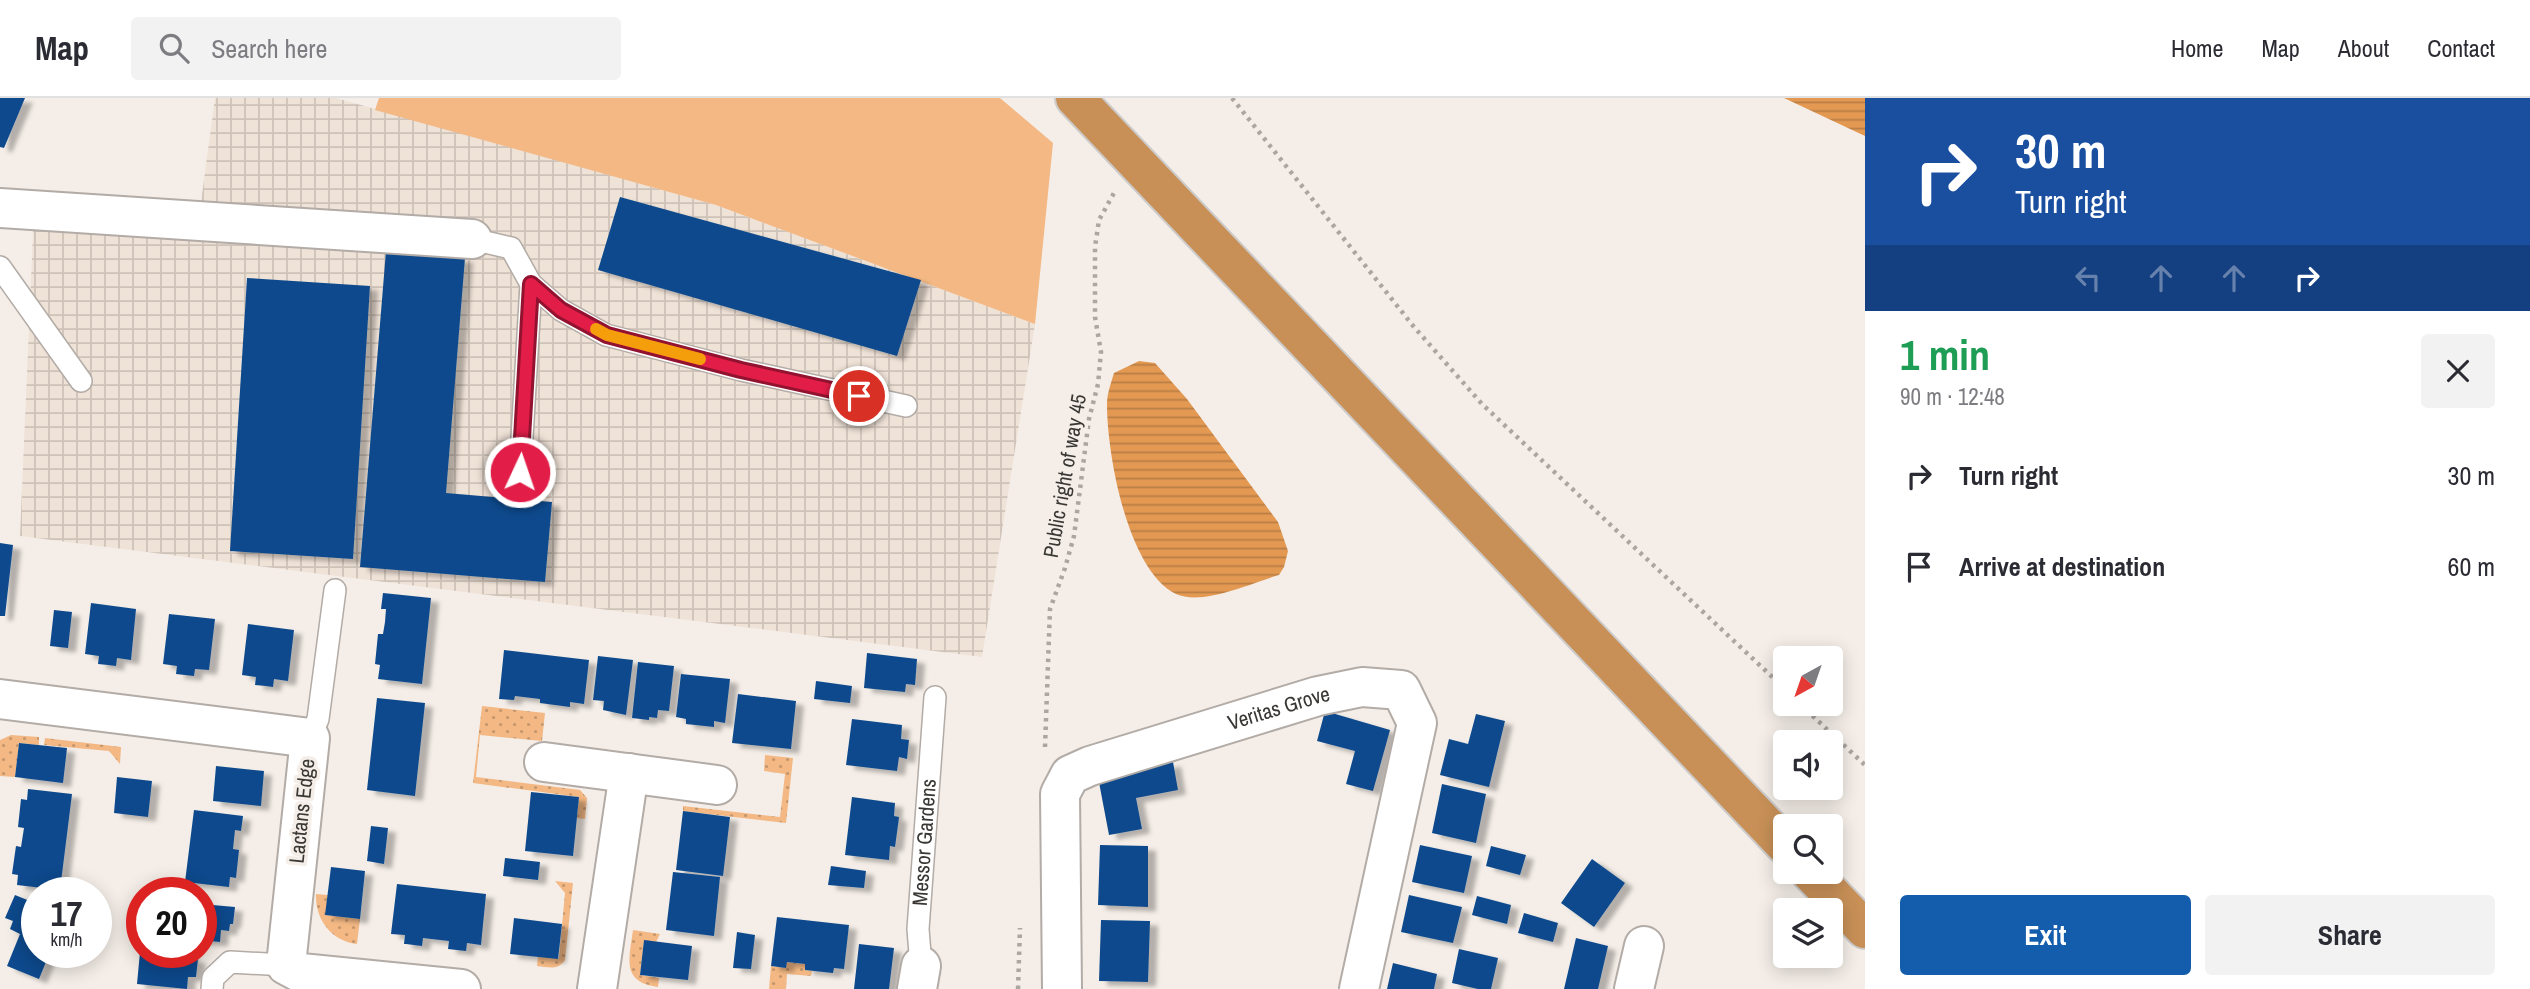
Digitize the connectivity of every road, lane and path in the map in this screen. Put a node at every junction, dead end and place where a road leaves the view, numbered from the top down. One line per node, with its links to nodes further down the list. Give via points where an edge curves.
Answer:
1 (1075, 98): 22 (highway)
2 (1231, 98): 12 (path, via 1413,327 1482,404)
3 (1109, 183): 17 (path, Public right of way 45, via 1116,190 1099,220 1095,247 1095,317 1101,352 1098,384 1074,537 1050,609)
4 (0, 208): 5 (street)
5 (472, 239): 7 (lane, via 511,248)
6 (0, 267): 8 (lane)
7 (531, 284): 9 (lane, via 561,310 607,335); 10 (lane)
8 (80, 381)
9 (906, 406)
10 (520, 472)
11 (335, 590): 16 (lane, via 318,719)
12 (1773, 678)
13 (935, 697): 28 (lane, Messor Gardens, via 918,929)
14 (0, 699): 16 (street, Lactans Edge)
15 (1813, 716): 19 (path)
16 (310, 738): 27 (street, Lactans Edge)
17 (1044, 757)
18 (544, 762): 20 (street)
19 (1865, 765)
20 (629, 773): 21 (street); 31 (street)
21 (717, 785)
22 (1773, 832)
23 (1822, 884): 25 (highway)
24 (1021, 919): 32 (path)
25 (1865, 929)
26 (1644, 946): 35 (street)
27 (286, 965): 29 (street, via 301,973); 30 (lane, via 230,962 213,978)
28 (919, 978)
29 (439, 988)
30 (212, 989)
31 (597, 989)
32 (1018, 989)
33 (1062, 989): 34 (street, Veritas Grove, via 1060,794 1070,775 1292,704 1362,687 1401,690 1418,723)
34 (1359, 989)
35 (1634, 989)

